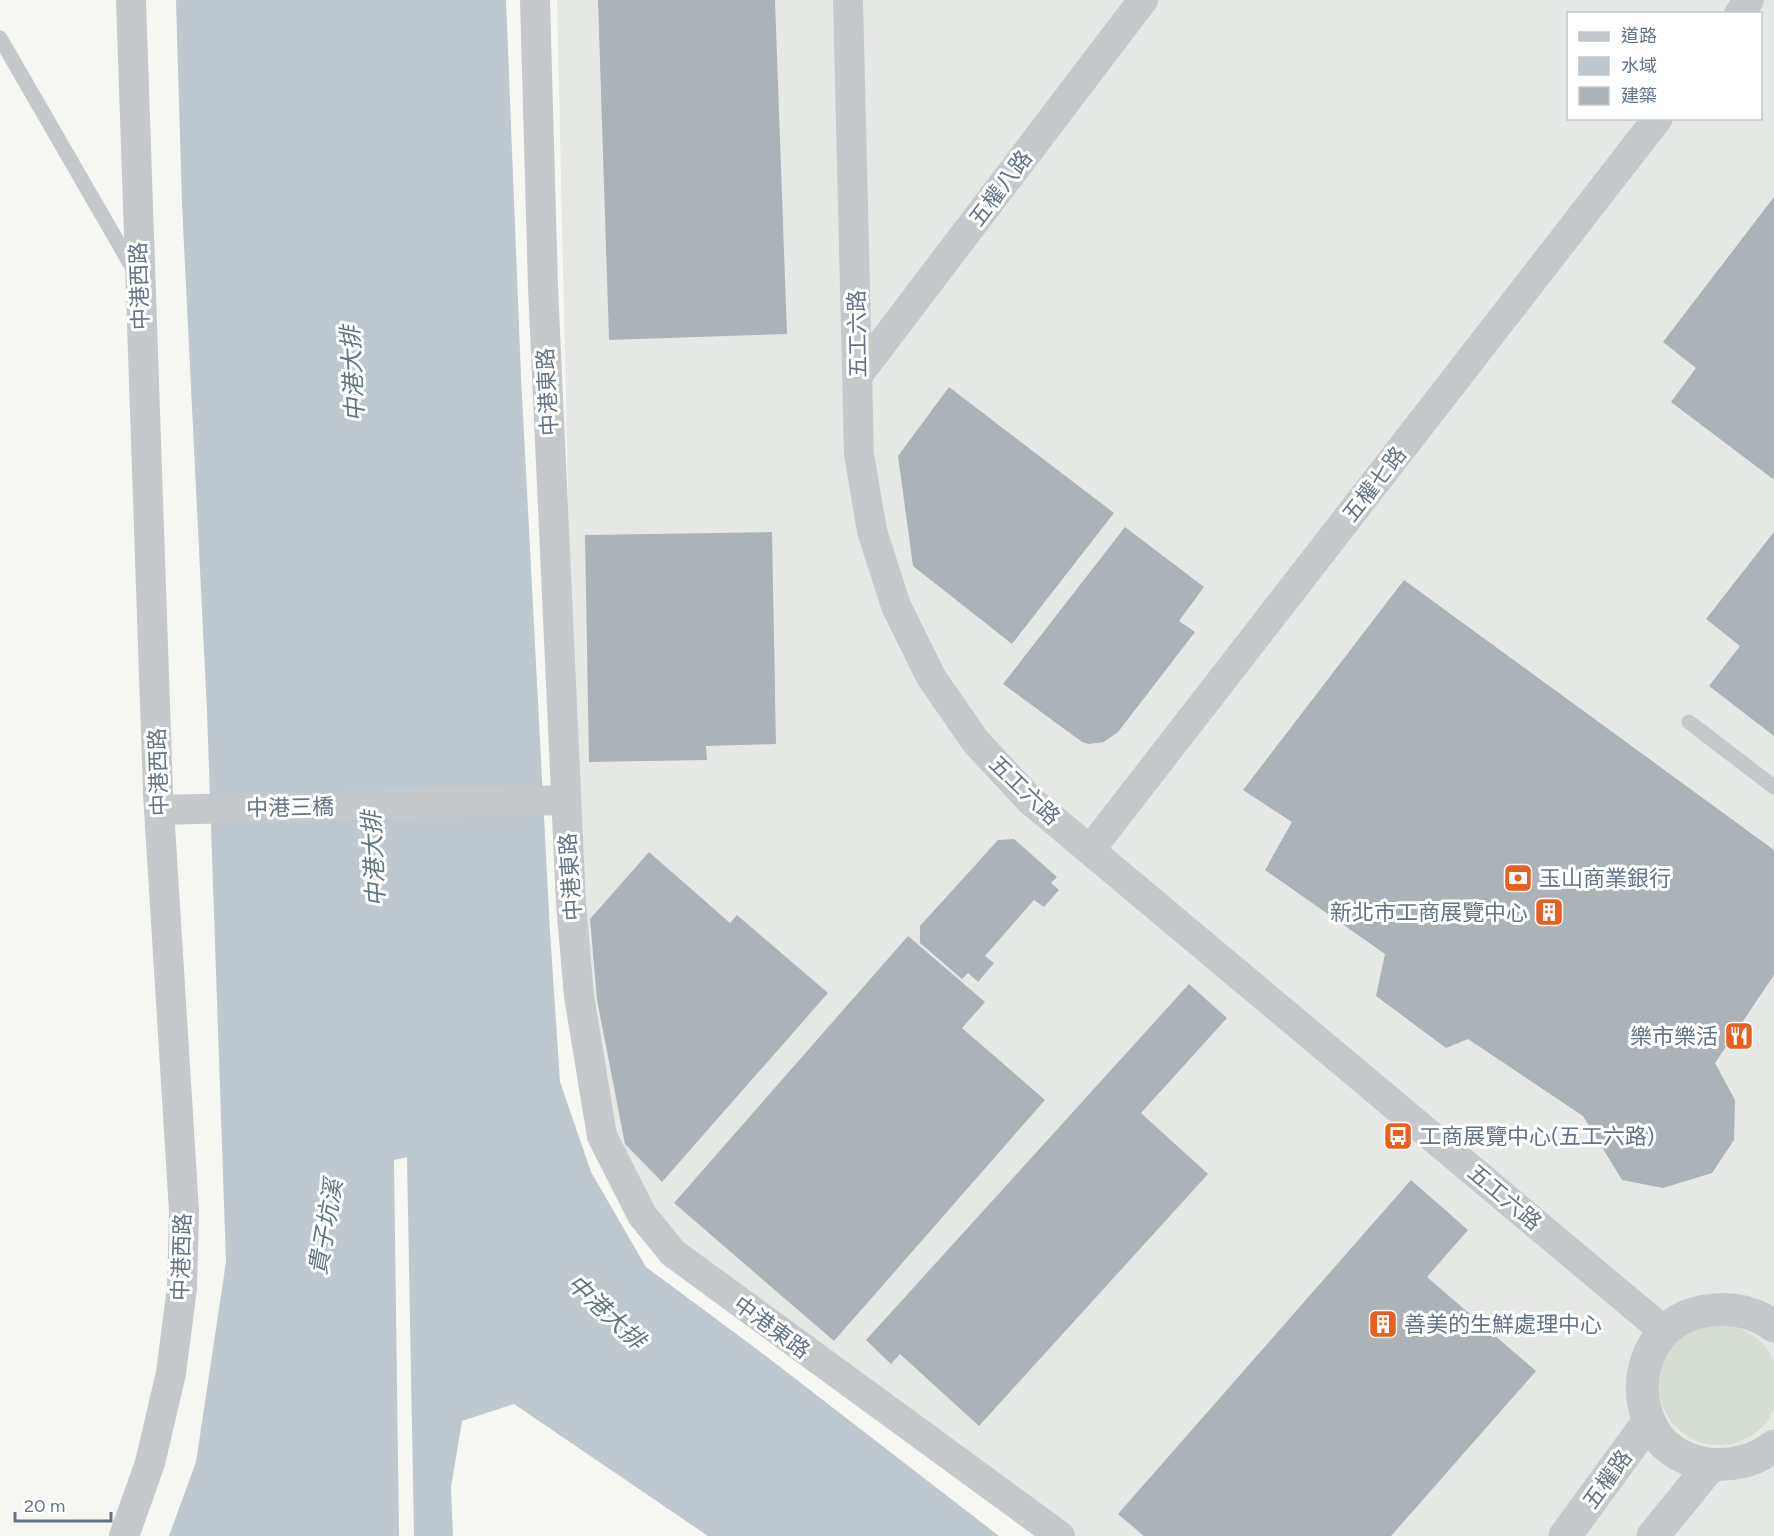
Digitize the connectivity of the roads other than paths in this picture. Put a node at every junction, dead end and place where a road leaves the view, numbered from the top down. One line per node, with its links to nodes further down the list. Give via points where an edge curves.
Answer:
1 (131, 0): 7 (street, 中港西路)
2 (535, 0): 11 (street, 中港東路)
3 (848, 0): 8 (street, 五工六路)
4 (1143, 0): 8 (street, 五權八路)
5 (0, 38): 7 (lane)
6 (1656, 120): 13 (street, 五權七路)
7 (139, 279): 12 (street, 中港西路)
8 (858, 375): 13 (street, 五工六路, via 860,454 872,531 901,617 931,677 976,742 1030,800)
9 (1689, 722): 10 (lane)
10 (1774, 787)
11 (556, 800): 12 (street, 中港三橋); 20 (street, 中港東路, via 579,996 602,1136 642,1215 673,1253)
12 (159, 810): 19 (street, 中港西路, via 183,1211 182,1288 171,1372 150,1463)
13 (1090, 850): 15 (street, 五工六路)
14 (1772, 1320): 15 (street, via 1743,1310 1715,1309 1690,1313)
15 (1664, 1331): 16 (street, via 1652,1345 1644,1364)
16 (1649, 1421): 18 (street, via 1675,1452); 21 (street, 五權路)
17 (1774, 1446): 18 (street, via 1760,1457 1736,1465)
18 (1710, 1466): 22 (street)
19 (124, 1536)
20 (1060, 1536)
21 (1565, 1536)
22 (1653, 1536)

